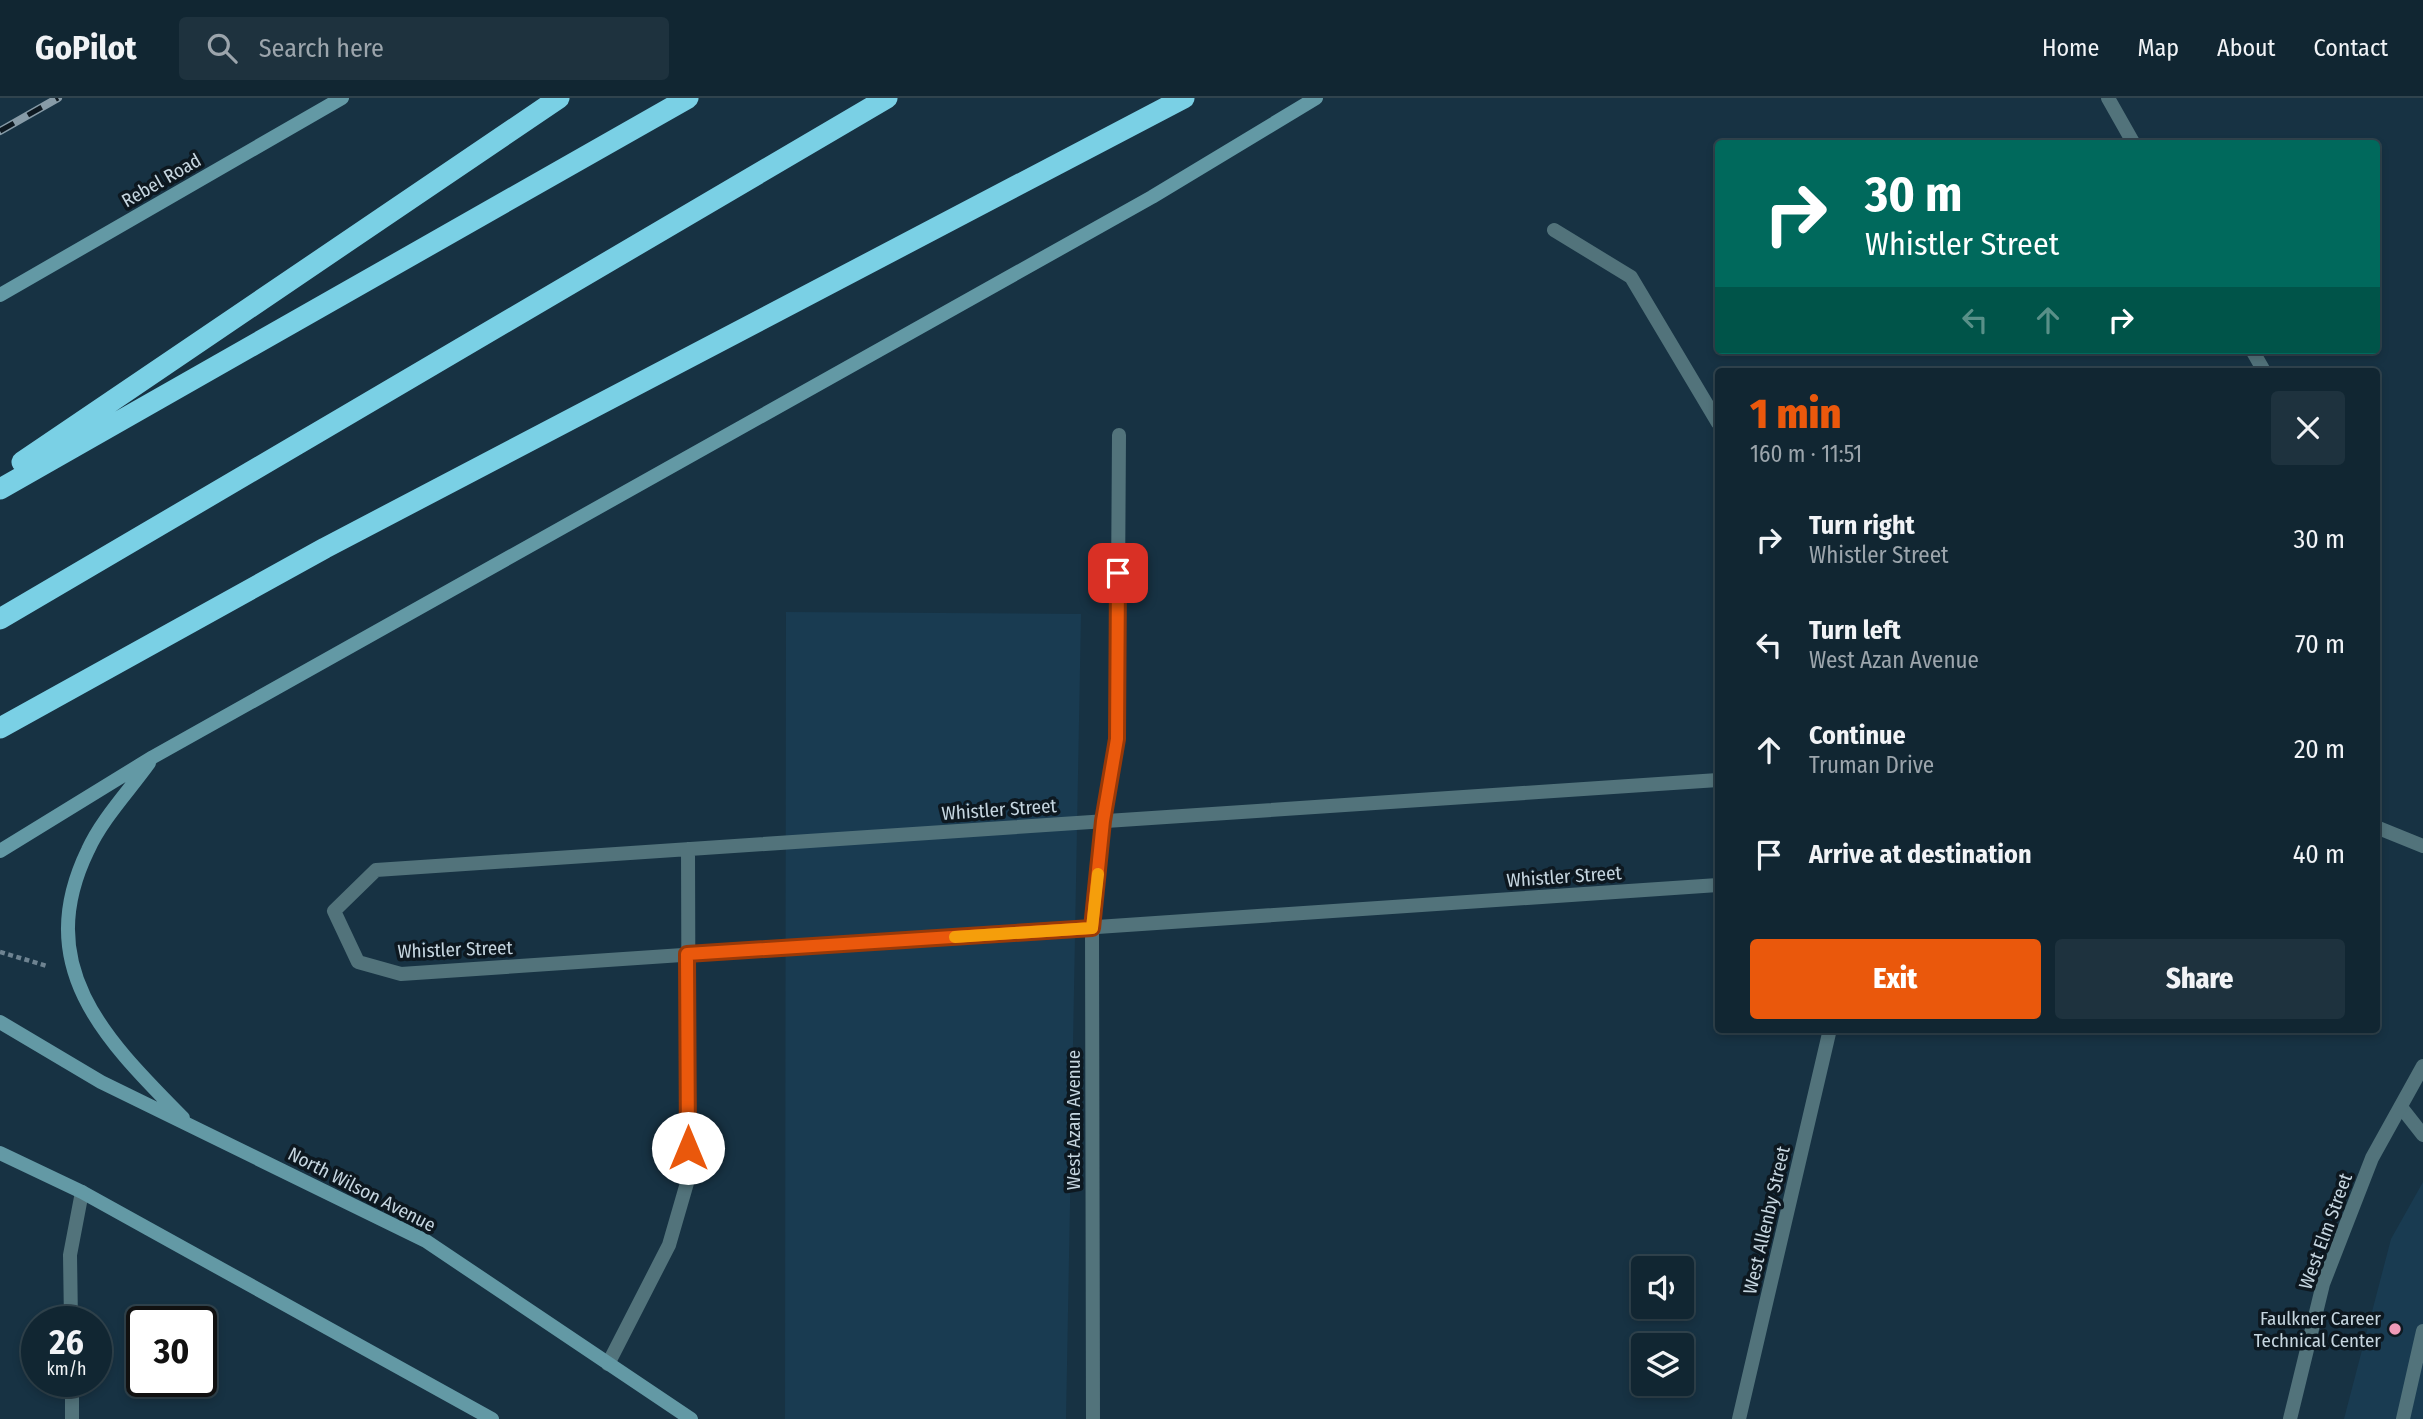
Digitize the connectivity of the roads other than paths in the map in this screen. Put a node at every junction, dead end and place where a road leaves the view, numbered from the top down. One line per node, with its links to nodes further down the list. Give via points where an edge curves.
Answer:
1 (342, 98): 10 (main road, Rebel Road)
2 (559, 98): 13 (highway)
3 (688, 98): 14 (highway)
4 (887, 98): 15 (highway)
5 (1184, 98): 16 (highway, via 325,548)
6 (1316, 98): 17 (main road, via 1152,197)
7 (2108, 98): 8 (street)
8 (2132, 140)
9 (1554, 230): 11 (street, via 1631,276)
10 (0, 295)
11 (1715, 418)
12 (1119, 435): 19 (street, West Azan Avenue, via 1117,739)
13 (0, 477)
14 (0, 489)
15 (0, 619)
16 (0, 728)
17 (153, 757): 23 (main road); 31 (main road, via 88,849 72,894 66,937 85,999 117,1051)
18 (1715, 780): 19 (street, Whistler Street)
19 (1103, 821): 22 (street, Whistler Street); 25 (street, West Azan Avenue)
20 (2380, 829): 21 (street)
21 (2423, 846)
22 (688, 849): 26 (street); 26 (street, Whistler Street, via 376,870 334,911 358,962 401,974)
23 (0, 851)
24 (1715, 885): 25 (street, Whistler Street)
25 (1092, 928): 26 (street, Whistler Street); 42 (street, West Azan Avenue)
26 (687, 954): 37 (street, via 689,1176 669,1245)
27 (0, 1022): 31 (main road, North Wilson Avenue, via 101,1082)
28 (1829, 1033): 43 (street, West Allenby Street)
29 (2423, 1066): 30 (street, West Elm Street)
30 (2401, 1107): 32 (street); 44 (street, West Elm Street, via 2372,1158 2323,1283)
31 (192, 1126): 37 (main road, North Wilson Avenue, via 426,1241)
32 (2423, 1135)
33 (0, 1153): 34 (main road)
34 (82, 1192): 35 (street, via 70,1255); 40 (main road)
35 (71, 1306)
36 (2423, 1331): 45 (street)
37 (608, 1363): 41 (main road, North Wilson Avenue)
38 (72, 1397): 39 (street)
39 (72, 1419)
40 (492, 1419)
41 (691, 1419)
42 (1093, 1419)
43 (1739, 1419)
44 (2290, 1419)
45 (2403, 1419)

